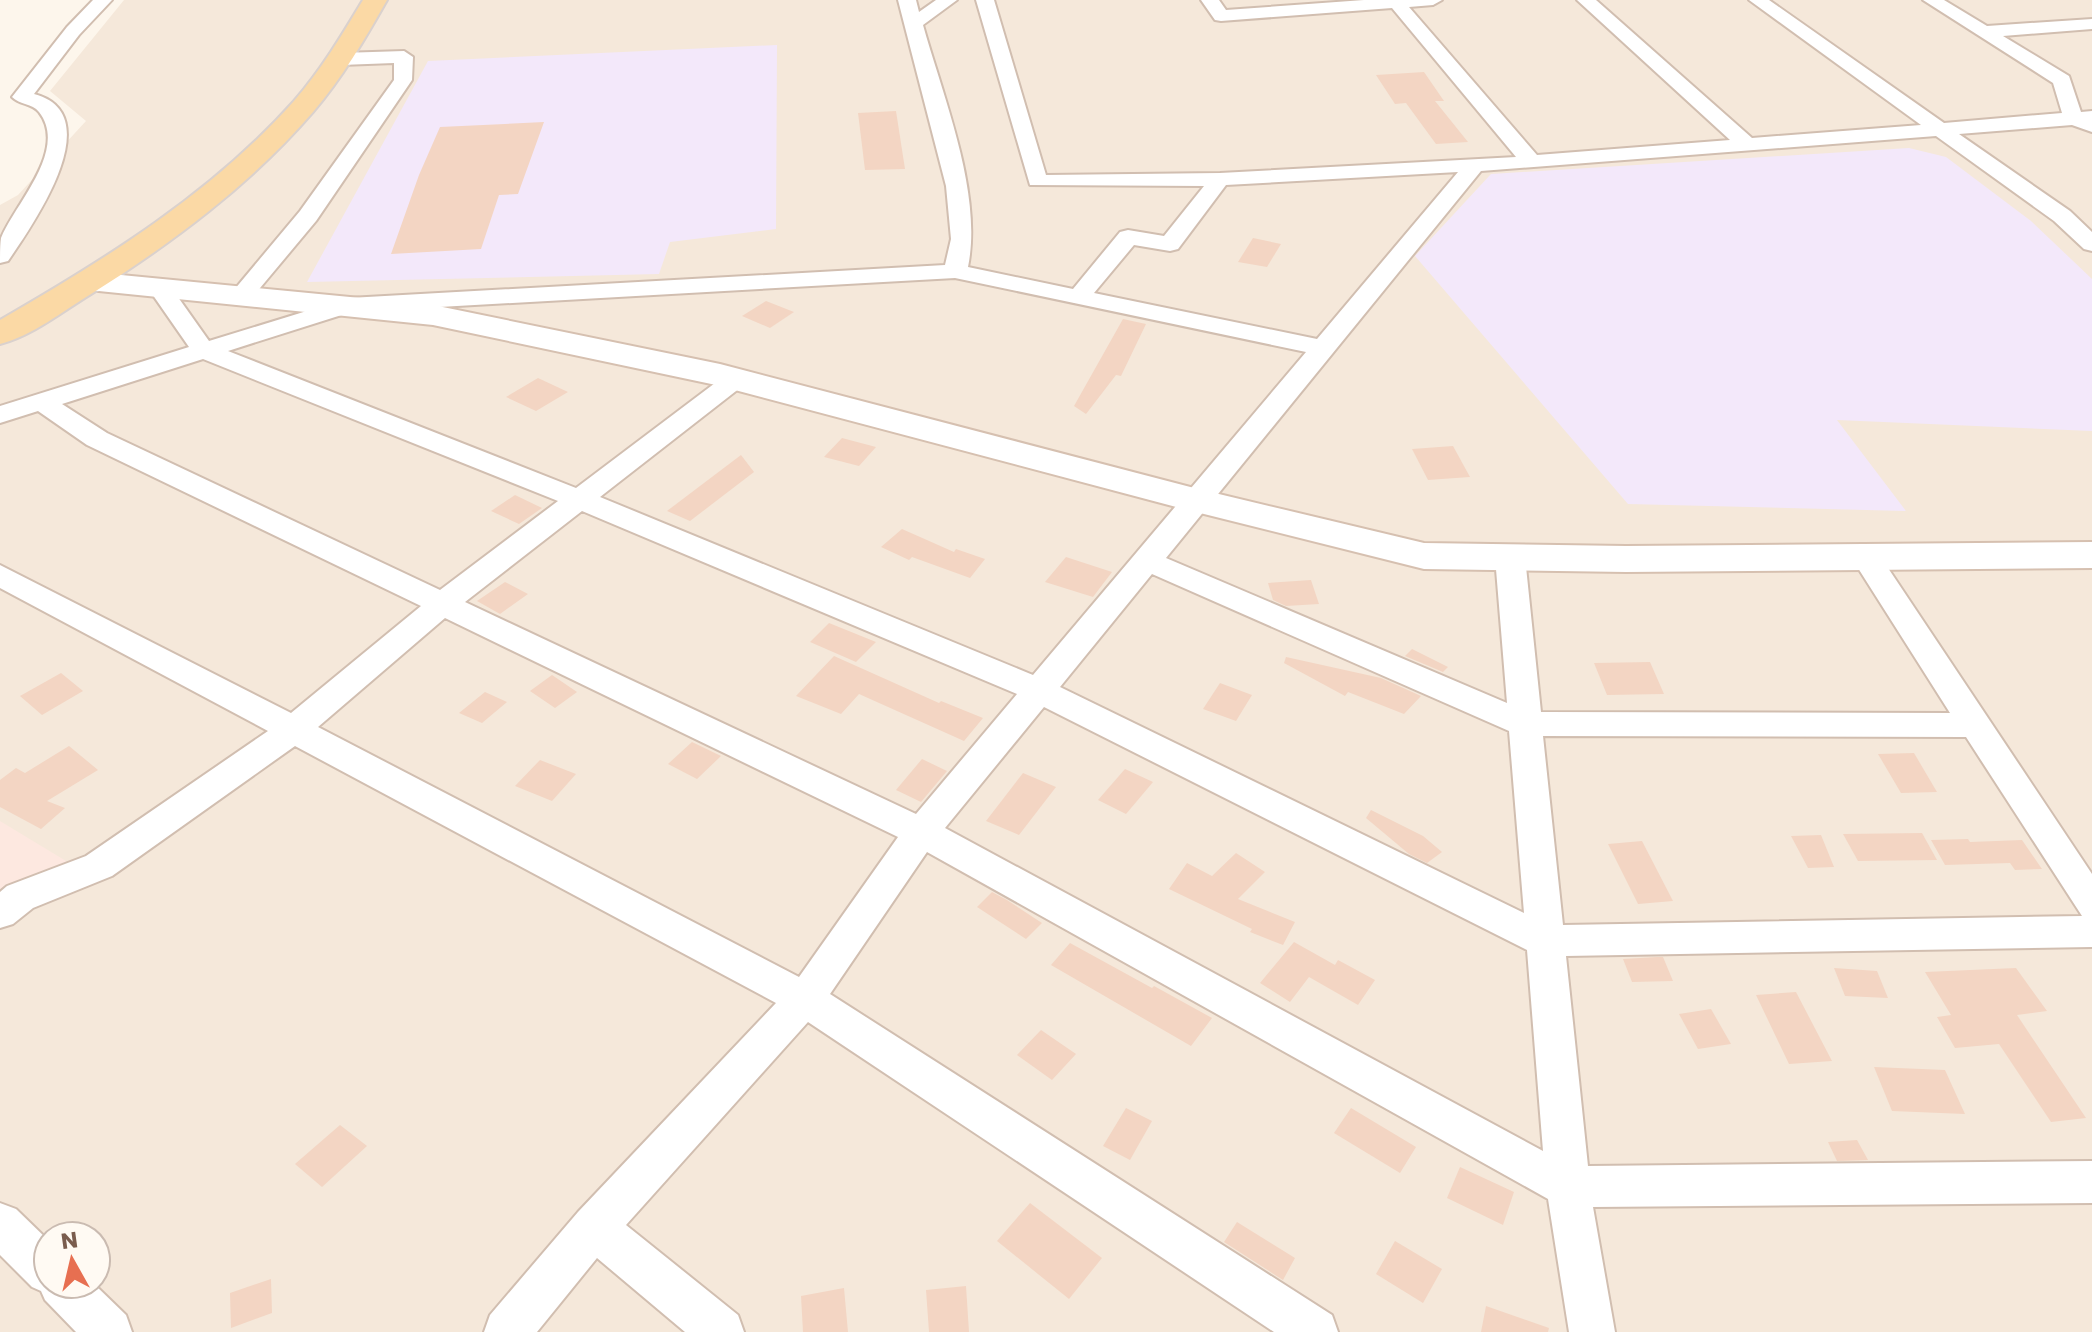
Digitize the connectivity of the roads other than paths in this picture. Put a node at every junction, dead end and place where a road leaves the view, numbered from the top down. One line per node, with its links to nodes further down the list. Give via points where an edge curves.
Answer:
1 (103, 0): 25 (street, via 22,97 43,103 56,120 57,152 36,201)
2 (375, 0): 15 (main road)
3 (907, 0): 12 (street)
4 (948, 0): 12 (street)
5 (985, 0): 21 (street, via 1037,181)
6 (1210, 0): 11 (street, via 1221,16)
7 (1433, 0): 11 (street)
8 (1586, 0): 18 (street)
9 (1758, 0): 17 (street)
10 (1932, 0): 14 (street)
11 (1396, 2): 19 (street)
12 (914, 23): 26 (street, via 957,186 962,239)
13 (2092, 24): 14 (street)
14 (1984, 32): 16 (street, via 2062,80)
15 (341, 59): 27 (main road, via 260,153); 29 (street, via 404,57 403,80 308,216)
16 (2086, 120): 17 (street)
17 (1938, 128): 18 (street); 22 (street)
18 (1749, 146): 19 (street)
19 (1532, 162): 20 (street)
20 (1476, 164): 21 (street); 33 (street)
21 (1220, 179): 30 (street, via 1170,244 1128,237)
22 (2062, 216): 23 (street); 24 (street)
23 (2092, 223)
24 (2092, 244)
25 (0, 256)
26 (955, 271): 30 (street); 31 (street)
27 (90, 282): 28 (street); 32 (main road)
28 (160, 288): 29 (street); 34 (street)
29 (242, 295): 31 (street)
30 (1079, 296): 33 (street)
31 (349, 305): 34 (street); 35 (street, via 433,315)
32 (0, 334)
33 (1322, 348): 39 (street)
34 (203, 350): 36 (street); 38 (street)
35 (736, 379): 38 (street); 39 (street)
36 (40, 401): 37 (street); 45 (street, via 97,439)
37 (0, 415)
38 (579, 499): 45 (street); 46 (street)
39 (1194, 500): 41 (street, via 1424,556); 43 (street)
40 (2092, 555): 42 (street)
41 (1510, 557): 42 (street); 47 (street)
42 (1866, 557): 48 (street)
43 (1145, 560): 46 (street); 47 (street)
44 (0, 575): 49 (street)
45 (441, 605): 49 (street); 50 (street)
46 (1038, 690): 50 (street); 54 (street)
47 (1525, 724): 48 (street); 54 (street)
48 (1975, 725): 51 (street)
49 (292, 731): 52 (street, via 99,866 20,897); 55 (street)
50 (921, 832): 55 (street); 57 (street)
51 (2092, 904)
52 (0, 913)
53 (2092, 931): 54 (street)
54 (1545, 941): 57 (street)
55 (805, 999): 59 (street); 65 (street)
56 (2092, 1182): 57 (street)
57 (1568, 1187): 66 (street)
58 (0, 1224): 60 (street)
59 (594, 1227): 63 (street); 64 (street)
60 (32, 1255)
61 (77, 1300): 62 (street)
62 (109, 1332)
63 (507, 1332)
64 (721, 1332)
65 (1315, 1332)
66 (1592, 1332)

